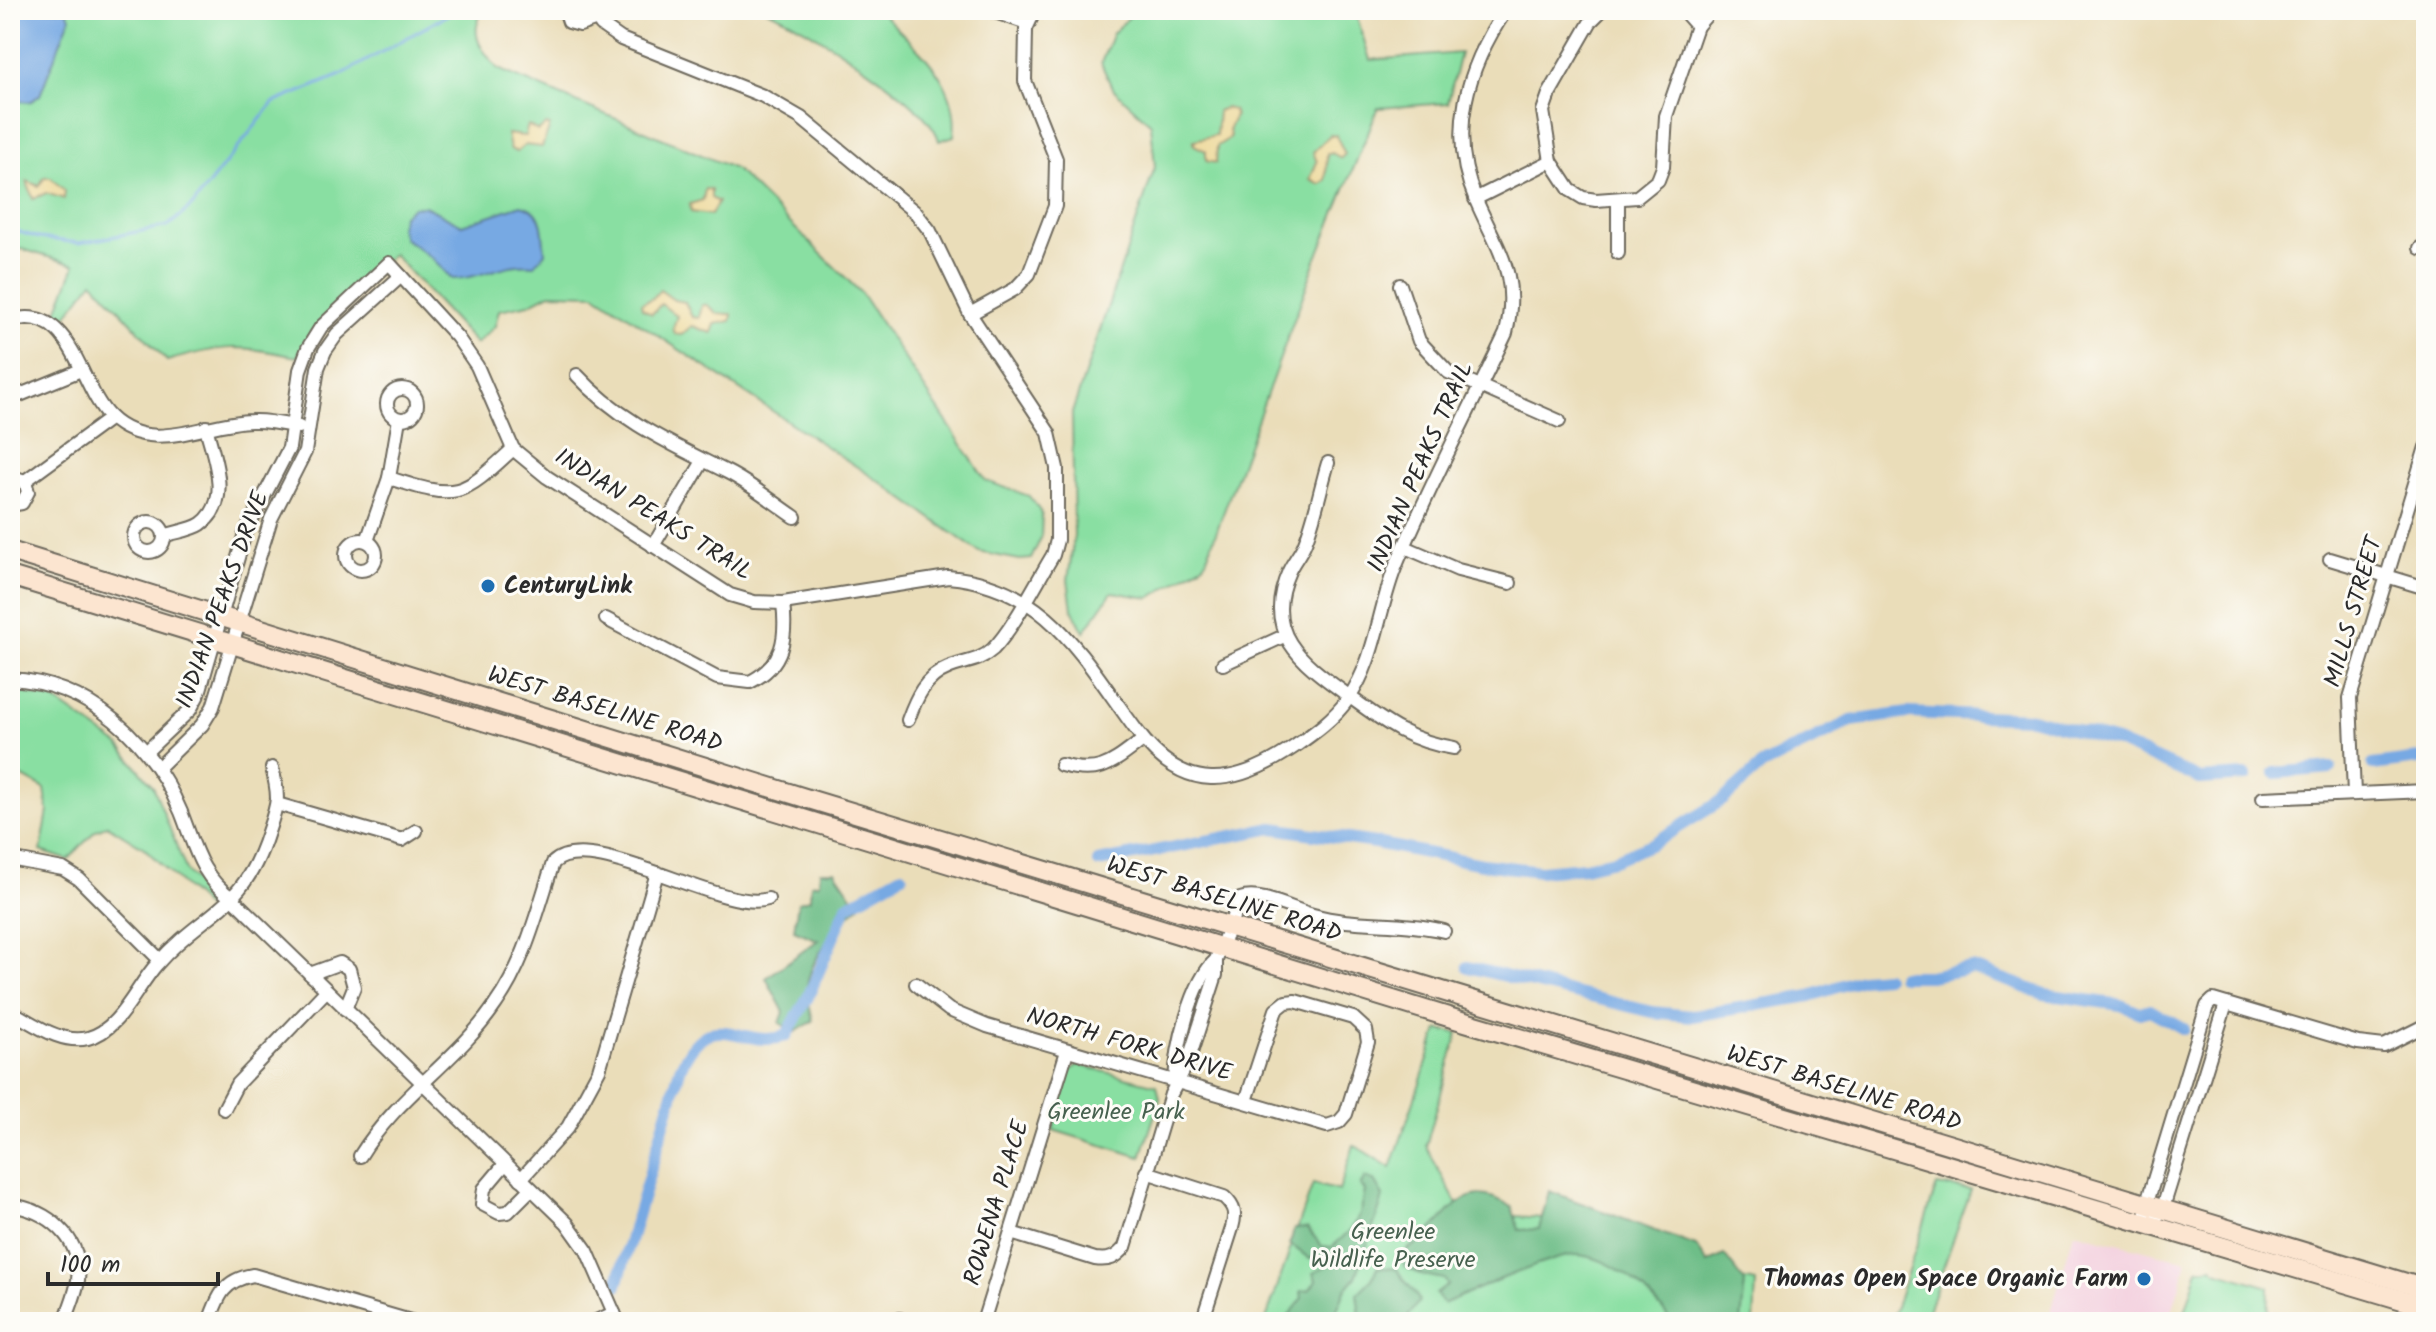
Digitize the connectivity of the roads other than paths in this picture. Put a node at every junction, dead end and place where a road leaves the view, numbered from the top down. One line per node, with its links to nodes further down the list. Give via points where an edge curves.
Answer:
1 (565, 10): 8 (street, via 569,22 580,25)
2 (989, 10): 9 (street)
3 (1035, 10): 9 (street)
4 (1506, 10): 12 (street, INDIAN PEAKS TRAIL, via 1481,48 1463,113 1465,167)
5 (1602, 10): 11 (street, via 1546,102 1542,125)
6 (1683, 10): 10 (street)
7 (1711, 10): 10 (street)
8 (595, 15): 18 (street, via 621,39 763,96 859,162 930,231)
9 (1027, 23): 18 (street, via 1025,81 1056,159 1055,206 1029,274 1015,289)
10 (1697, 26): 13 (street, via 1666,116 1658,180 1637,197)
11 (1551, 161): 12 (street); 13 (street, via 1570,190 1583,198)
12 (1475, 199): 22 (street, INDIAN PEAKS TRAIL, via 1503,253 1512,293 1506,333)
13 (1618, 201): 14 (street)
14 (1618, 253)
15 (389, 263): 16 (street, INDIAN PEAKS TRAIL); 27 (street, INDIAN PEAKS DRIVE, via 321,327 308,348)
16 (401, 276): 29 (street, INDIAN PEAKS DRIVE, via 325,351); 31 (street, INDIAN PEAKS TRAIL, via 477,366)
17 (1400, 285): 22 (street, via 1415,332 1432,358)
18 (970, 314): 49 (street, via 1053,443 1057,540)
19 (10, 321): 20 (street, via 37,319 53,326 65,337)
20 (81, 370): 23 (street); 24 (street)
21 (577, 375): 32 (street, via 615,413)
22 (1480, 389): 26 (street); 42 (street, INDIAN PEAKS TRAIL)
23 (10, 399)
24 (111, 418): 28 (street, via 161,436); 36 (street)
25 (399, 419): 35 (street)
26 (1559, 421)
27 (293, 426): 28 (street, via 252,420); 29 (street); 51 (street, INDIAN PEAKS DRIVE, via 289,448 245,533)
28 (206, 427): 39 (street, via 220,485 217,500 200,525)
29 (310, 429): 53 (street, INDIAN PEAKS DRIVE, via 298,468 271,519)
30 (2426, 447): 46 (street, MILLS STREET)
31 (513, 449): 35 (street, via 481,479 451,493); 41 (street, INDIAN PEAKS TRAIL)
32 (703, 461): 38 (street); 41 (street)
33 (1328, 463): 54 (street, via 1304,544 1288,572)
34 (10, 476): 36 (street)
35 (389, 478): 40 (street)
36 (25, 481): 37 (street, via 26,498)
37 (10, 505)
38 (795, 517)
39 (164, 536)
40 (367, 541)
41 (653, 546): 50 (street, INDIAN PEAKS TRAIL, via 730,595)
42 (1405, 547): 47 (street, via 1458,570); 59 (street, INDIAN PEAKS TRAIL, via 1368,661)
43 (10, 551): 51 (main road, WEST BASELINE ROAD)
44 (2330, 559): 46 (street)
45 (10, 576): 55 (main road, WEST BASELINE ROAD)
46 (2387, 576): 48 (street); 68 (street, MILLS STREET, via 2350,698)
47 (1510, 583)
48 (2426, 588)
49 (1025, 600): 50 (street, INDIAN PEAKS TRAIL, via 971,579 948,577); 60 (street, via 995,647 975,662 934,676 919,691); 61 (street, INDIAN PEAKS TRAIL, via 1073,641)
50 (783, 603): 52 (street, via 783,649 774,664 750,682 717,678)
51 (220, 616): 53 (main road, WEST BASELINE ROAD); 55 (street, INDIAN PEAKS DRIVE)
52 (606, 619)
53 (239, 622): 56 (street, INDIAN PEAKS DRIVE); 76 (main road, WEST BASELINE ROAD)
54 (1284, 636): 57 (street); 59 (street, via 1303,662)
55 (214, 638): 56 (main road, WEST BASELINE ROAD); 63 (street, INDIAN PEAKS DRIVE, via 190,710)
56 (233, 644): 65 (street, INDIAN PEAKS DRIVE, via 213,707); 78 (main road, WEST BASELINE ROAD)
57 (1223, 664)
58 (10, 679): 63 (street, via 55,689 106,713)
59 (1350, 697): 61 (street, INDIAN PEAKS TRAIL, via 1307,737 1254,772 1236,777 1182,771); 62 (street, via 1401,733)
60 (908, 720)
61 (1143, 740): 64 (street, via 1097,770)
62 (1454, 748)
63 (147, 751): 65 (street)
64 (1061, 765)
65 (158, 768): 74 (street, via 198,861 214,886)
66 (272, 768): 70 (street)
67 (2426, 791): 68 (street)
68 (2354, 794): 69 (street)
69 (2263, 798)
70 (277, 804): 71 (street, via 402,840); 74 (street, via 250,880)
71 (416, 831)
72 (10, 859): 79 (street, via 63,869 79,879)
73 (657, 873): 75 (street, via 729,896); 88 (street, via 611,860 560,856 553,863 525,950 494,1008); 96 (street, via 594,1080)
74 (233, 899): 79 (street); 80 (street)
75 (768, 899)
76 (1228, 926): 77 (street, via 1240,899 1248,896 1341,922 1416,924); 78 (street); 89 (main road, WEST BASELINE ROAD)
77 (1444, 931)
78 (1218, 953): 87 (street, via 1188,1062); 91 (main road, WEST BASELINE ROAD)
79 (160, 960): 84 (street, via 106,1031 87,1039 63,1039)
80 (310, 974): 82 (street); 83 (street, via 340,963 349,969 354,987)
81 (916, 984): 86 (street, NORTH FORK DRIVE, via 941,1005 974,1021)
82 (326, 991): 83 (street); 92 (street, via 237,1084)
83 (345, 1009): 88 (street)
84 (10, 1011)
85 (2426, 1025): 98 (street, via 2384,1046 2226,1004)
86 (1067, 1051): 87 (street, NORTH FORK DRIVE); 100 (street, ROWENA PLACE)
87 (1175, 1082): 90 (street, NORTH FORK DRIVE); 95 (street)
88 (419, 1083): 93 (street); 94 (street)
89 (1742, 1084): 91 (main road); 98 (main road, WEST BASELINE ROAD)
90 (1246, 1101): 90 (street, NORTH FORK DRIVE, via 1276,1010 1286,1002 1353,1018 1366,1030 1368,1042 1339,1122 1327,1126)
91 (1736, 1104): 99 (main road, WEST BASELINE ROAD)
92 (224, 1109)
93 (360, 1156)
94 (505, 1164): 96 (street); 96 (street, via 484,1189 482,1204 508,1212)
95 (1146, 1172): 100 (street, via 1125,1247 1117,1256 1095,1259); 109 (street, via 1224,1197 1233,1205 1232,1228)
96 (526, 1184): 103 (street, via 574,1232)
97 (10, 1205): 104 (street, via 45,1215 70,1241 78,1280)
98 (2154, 1208): 99 (street); 101 (main road, WEST BASELINE ROAD)
99 (2147, 1226): 102 (main road, WEST BASELINE ROAD)
100 (1011, 1233): 108 (street, ROWENA PLACE)
101 (2426, 1289)
102 (2426, 1307)
103 (616, 1317): 107 (street)
104 (65, 1322)
105 (209, 1322): 106 (street, via 228,1284 253,1275)
106 (414, 1322)
107 (594, 1322)
108 (983, 1322)
109 (1202, 1322)

